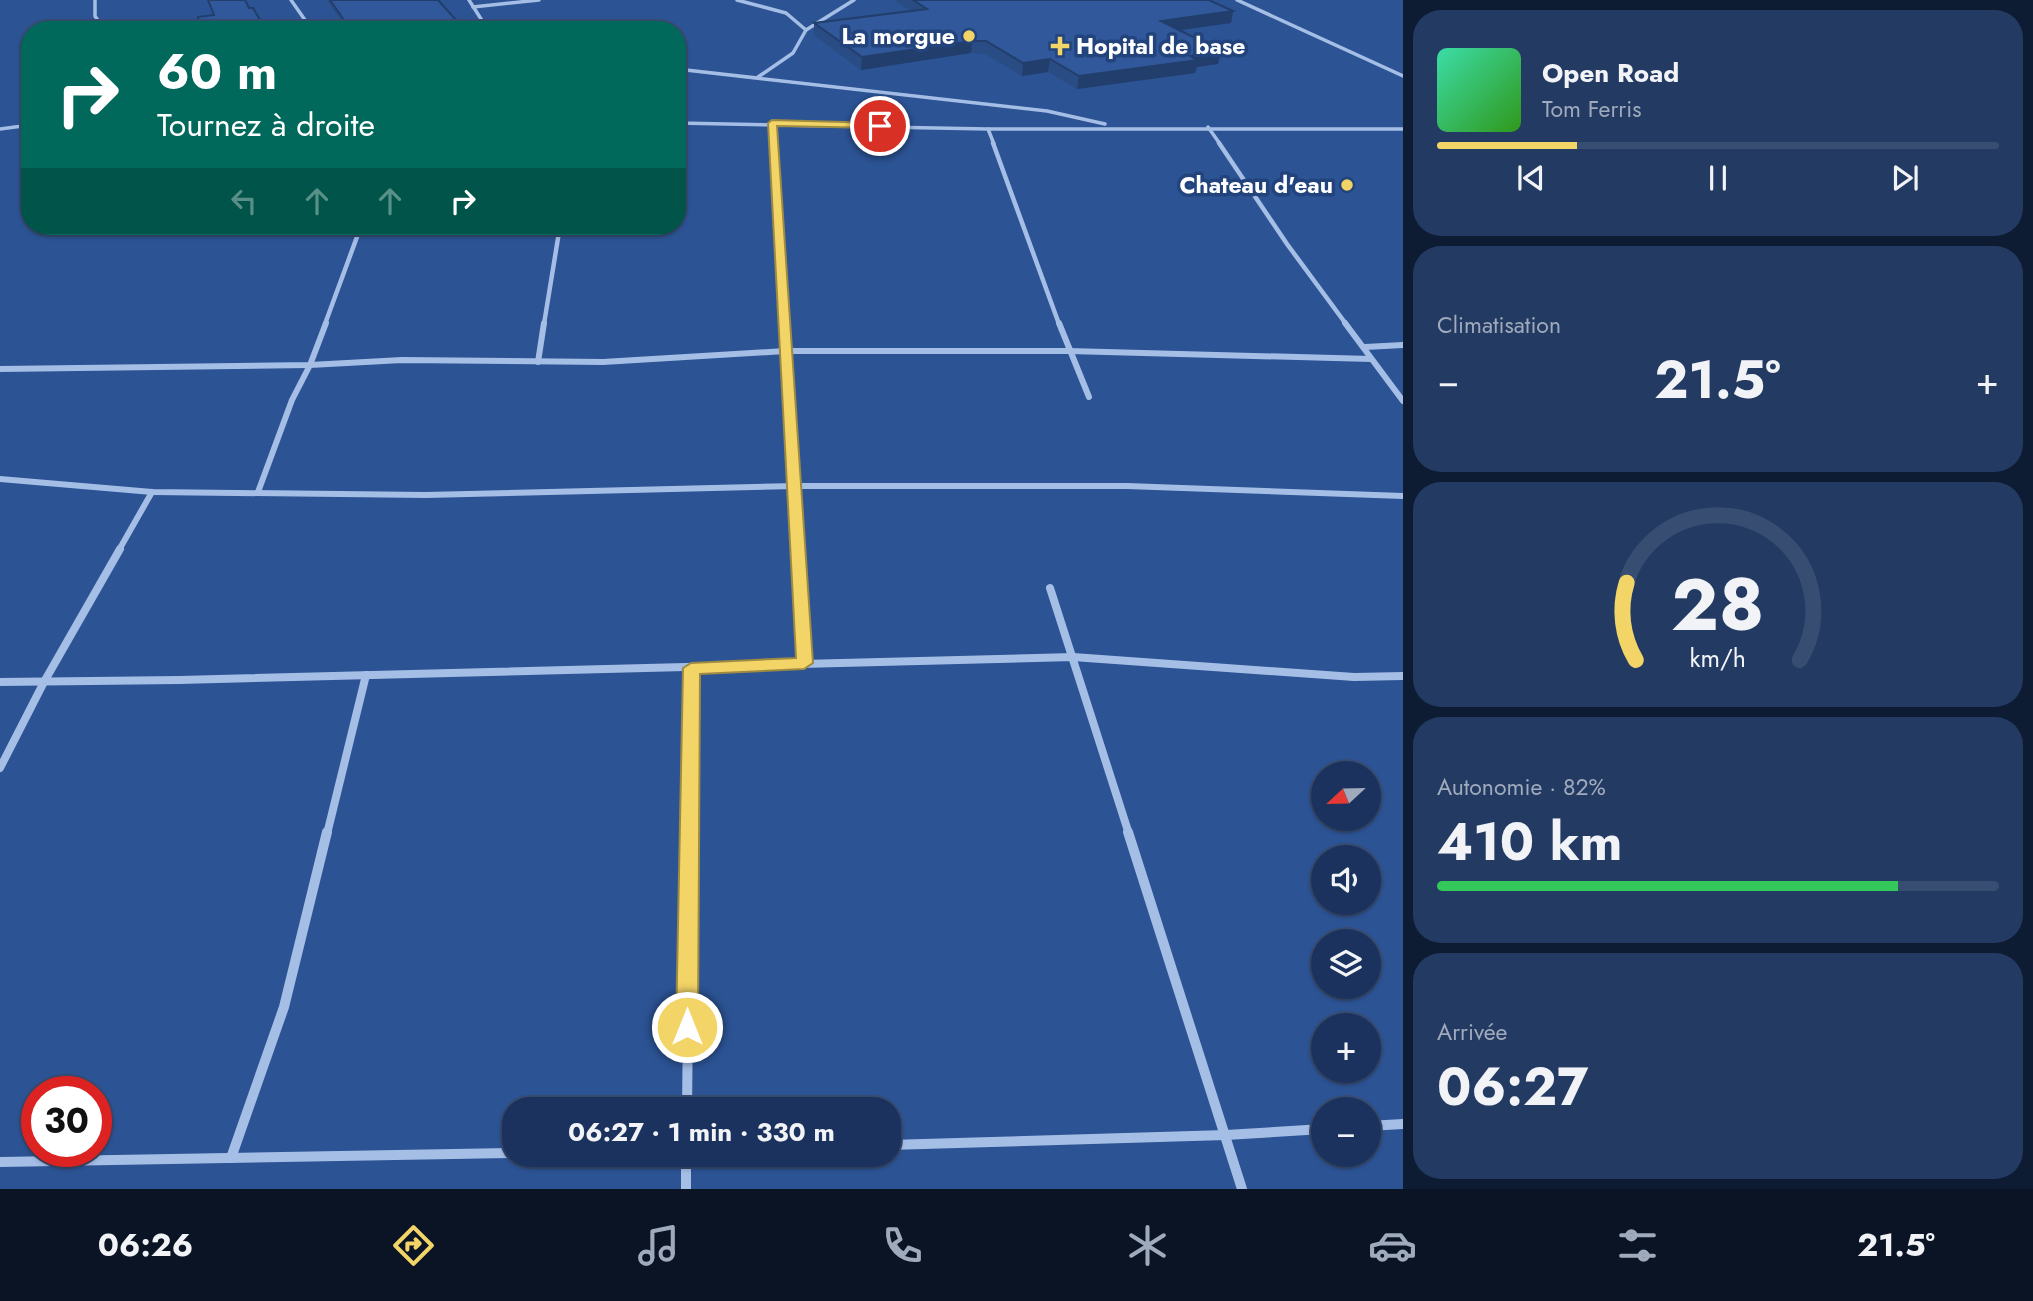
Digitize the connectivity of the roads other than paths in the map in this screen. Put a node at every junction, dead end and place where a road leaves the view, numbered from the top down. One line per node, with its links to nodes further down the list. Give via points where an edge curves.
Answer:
1 (95, 0): 9 (street)
2 (291, 0): 10 (street)
3 (469, 0): 8 (street)
4 (540, 0): 8 (street)
5 (737, 0): 12 (street, via 786,13)
6 (854, 0): 12 (street)
7 (1237, 0): 14 (street)
8 (473, 7): 11 (street)
9 (98, 21)
10 (306, 21)
11 (482, 21)
12 (806, 30): 15 (street, via 793,53)
13 (686, 70): 15 (street)
14 (1403, 76)
15 (757, 77): 19 (street, via 1047,111)
16 (686, 123): 17 (street)
17 (772, 123): 22 (street); 28 (street)
18 (21, 126): 21 (street)
19 (1119, 127): 20 (street); 22 (street)
20 (1208, 127): 23 (street); 27 (street, via 1287,244)
21 (0, 129)
22 (988, 129): 29 (street)
23 (1403, 129)
24 (358, 235): 32 (street)
25 (559, 235): 31 (street)
26 (1403, 345): 27 (street)
27 (1365, 347): 30 (street)
28 (785, 351): 29 (street); 31 (street); 37 (street)
29 (1069, 351): 30 (street); 34 (street)
30 (1371, 359): 35 (street)
31 (538, 362): 32 (street, via 402,360)
32 (310, 365): 33 (street); 39 (street)
33 (0, 369)
34 (1089, 397)
35 (1403, 401)
36 (0, 479): 38 (street)
37 (795, 486): 39 (street, via 426,495); 40 (street, via 1127,486); 43 (street)
38 (152, 492): 39 (street); 48 (street)
39 (258, 492)
40 (1403, 496)
41 (1050, 588): 42 (street)
42 (1073, 657): 43 (street); 46 (street, via 1354,677); 54 (street)
43 (804, 663): 44 (street)
44 (691, 668): 45 (street); 50 (street)
45 (366, 675): 48 (street); 57 (street, via 284,1007)
46 (1403, 676)
47 (0, 682): 48 (street)
48 (44, 682): 49 (street)
49 (0, 768)
50 (687, 1097)
51 (1403, 1124): 52 (street)
52 (1381, 1125)
53 (1311, 1130): 54 (street)
54 (1227, 1135): 55 (street); 61 (street)
55 (901, 1145)
56 (502, 1153): 57 (street)
57 (231, 1158): 58 (street)
58 (0, 1162)
59 (686, 1167): 60 (street)
60 (686, 1189)
61 (1242, 1189)

